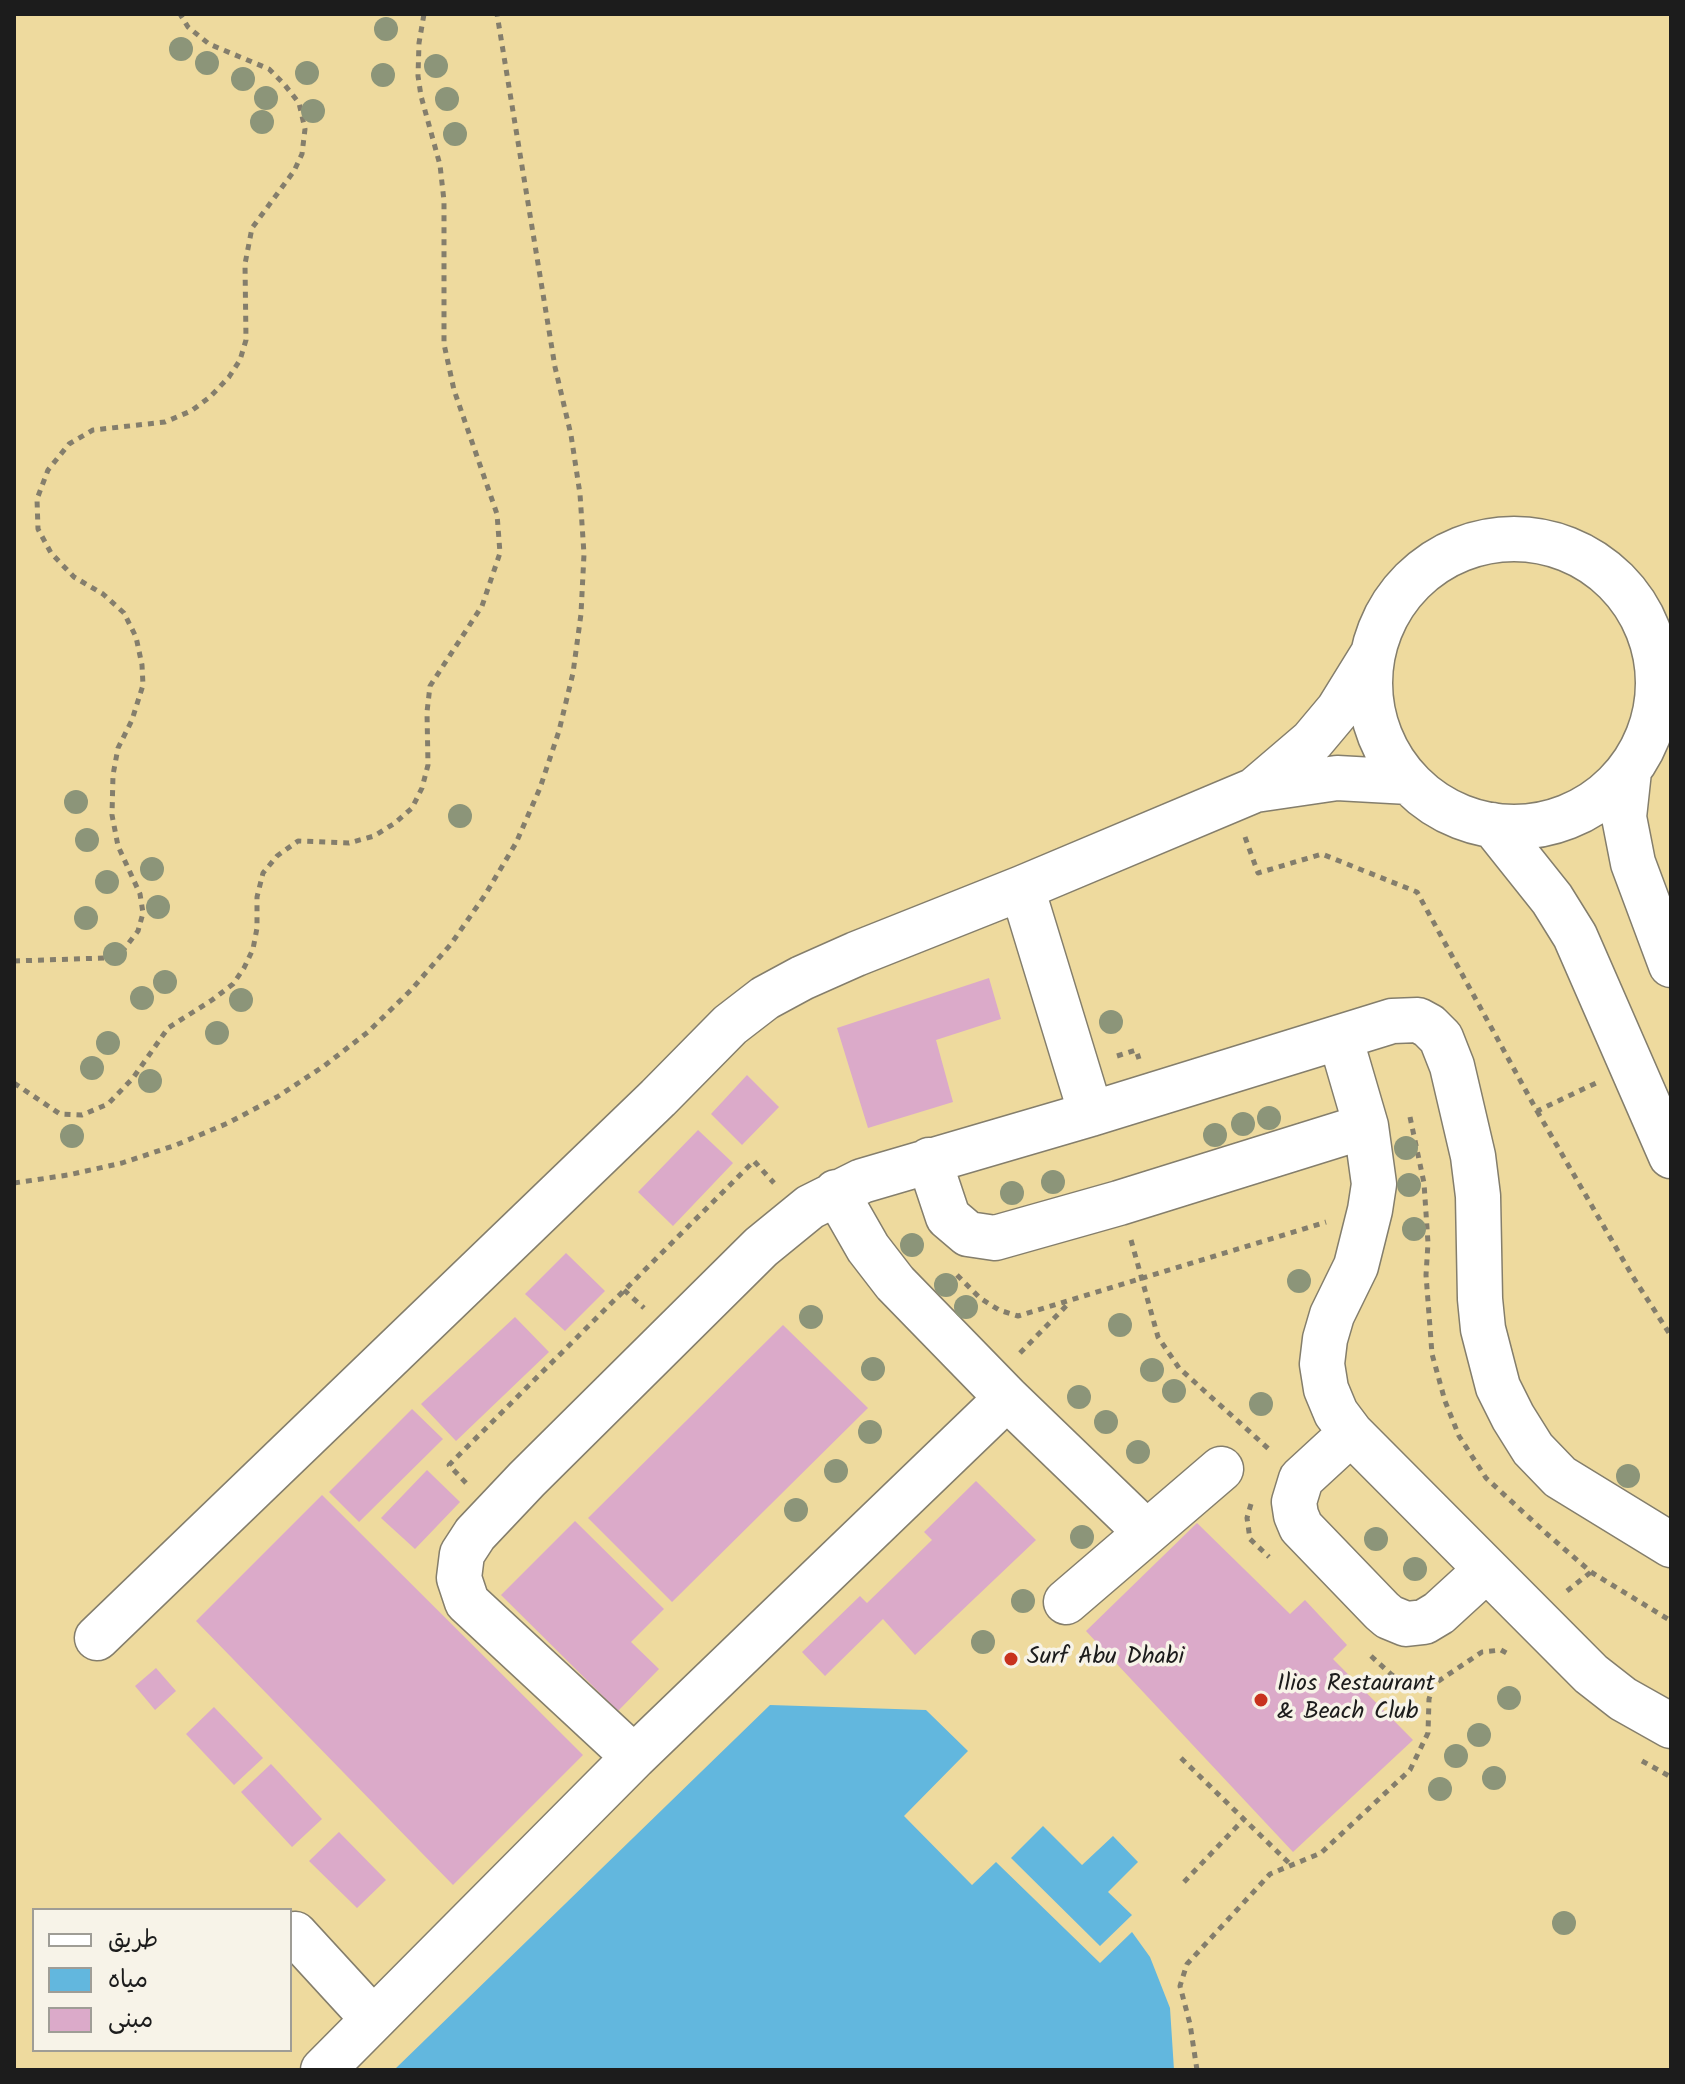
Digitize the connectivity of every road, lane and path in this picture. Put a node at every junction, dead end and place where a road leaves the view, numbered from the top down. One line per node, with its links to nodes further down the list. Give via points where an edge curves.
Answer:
1 (180, 14): 10 (path, via 209,44 269,69 284,84 299,103 305,129 302,154 252,228 245,264 246,340 229,377 191,411 165,422 93,430 69,444 48,470 37,499 38,529 51,553 124,613 136,637 143,685 118,748 112,815 143,913 124,949 104,958)
2 (424, 14): 15 (path, via 418,76 444,201 444,344 454,390 497,514 500,553 482,606 430,686 428,765 422,788 412,808 374,836 349,843 298,841 277,856 263,873 253,949 244,968 233,984 168,1028 108,1104 82,1115 60,1114)
3 (497, 14): 22 (path, via 582,524 581,614 573,673 540,788 516,843 451,944 368,1032 324,1066 265,1104 176,1145 122,1163)
4 (1372, 655): 5 (street, via 1393,605 1429,566 1452,553 1517,540 1558,546 1583,557 1626,593 1652,640 1658,681 1653,722); 6 (street, via 1369,682 1379,736); 7 (street, via 1312,741)
5 (1629, 771): 8 (street, via 1587,807 1562,818 1535,825); 11 (street, via 1624,817 1633,863)
6 (1409, 782): 7 (street, via 1337,778); 8 (street, via 1454,814)
7 (1243, 794): 9 (street); 17 (path, via 1258,873 1322,854 1417,892)
8 (1493, 825): 13 (street, via 1575,936)
9 (1022, 888): 14 (street); 39 (street, via 802,978 730,1025)
10 (14, 961)
11 (1671, 965)
12 (1340, 1037): 16 (street); 19 (street); 36 (street, via 1406,1019 1418,1020 1441,1038 1473,1156 1480,1299 1498,1387 1533,1449 1560,1477)
13 (1630, 1066): 17 (path); 20 (street)
14 (1075, 1068): 16 (path, via 1136,1050); 18 (street)
15 (14, 1083)
16 (1150, 1095): 18 (street)
17 (1537, 1111): 29 (path)
18 (1091, 1114): 21 (street)
19 (1366, 1126): 24 (street); 31 (street, via 1374,1184 1370,1210 1356,1266 1332,1315 1322,1364 1336,1413)
20 (1671, 1156)
21 (929, 1160): 23 (street, via 862,1181); 24 (street, via 948,1217 982,1238 1009,1236)
22 (14, 1183)
23 (819, 1203): 30 (street, via 868,1248 895,1283); 34 (street, via 761,1247); 34 (path, via 754,1161 449,1465)
24 (1119, 1203): 27 (path)
25 (1329, 1221): 27 (path)
26 (948, 1264): 28 (path, via 980,1298 1018,1316)
27 (1143, 1280): 28 (path); 33 (path, via 1158,1337 1179,1368)
28 (1070, 1302): 30 (path)
29 (1671, 1336)
30 (1012, 1377): 35 (street); 42 (street)
31 (1351, 1433): 33 (street); 37 (street)
32 (1221, 1469): 35 (street)
33 (1301, 1479): 37 (street, via 1294,1502 1301,1527 1389,1617 1406,1624 1424,1622)
34 (495, 1513): 42 (street, via 462,1554 459,1578 467,1602)
35 (1146, 1532): 38 (street)
36 (1671, 1545)
37 (1486, 1570): 41 (street, via 1591,1674)
38 (1066, 1602)
39 (97, 1638)
40 (1512, 1656): 45 (path, via 1501,1650 1482,1652 1434,1684 1428,1733 1410,1770 1321,1853)
41 (1671, 1726)
42 (634, 1757): 48 (street)
43 (1181, 1758): 44 (path)
44 (1244, 1819): 45 (path); 46 (path)
45 (1290, 1864): 50 (path, via 1270,1874 1187,1964 1180,1986)
46 (1184, 1882)
47 (295, 1934): 48 (street)
48 (373, 2019): 49 (street)
49 (323, 2070)
50 (1197, 2070)

